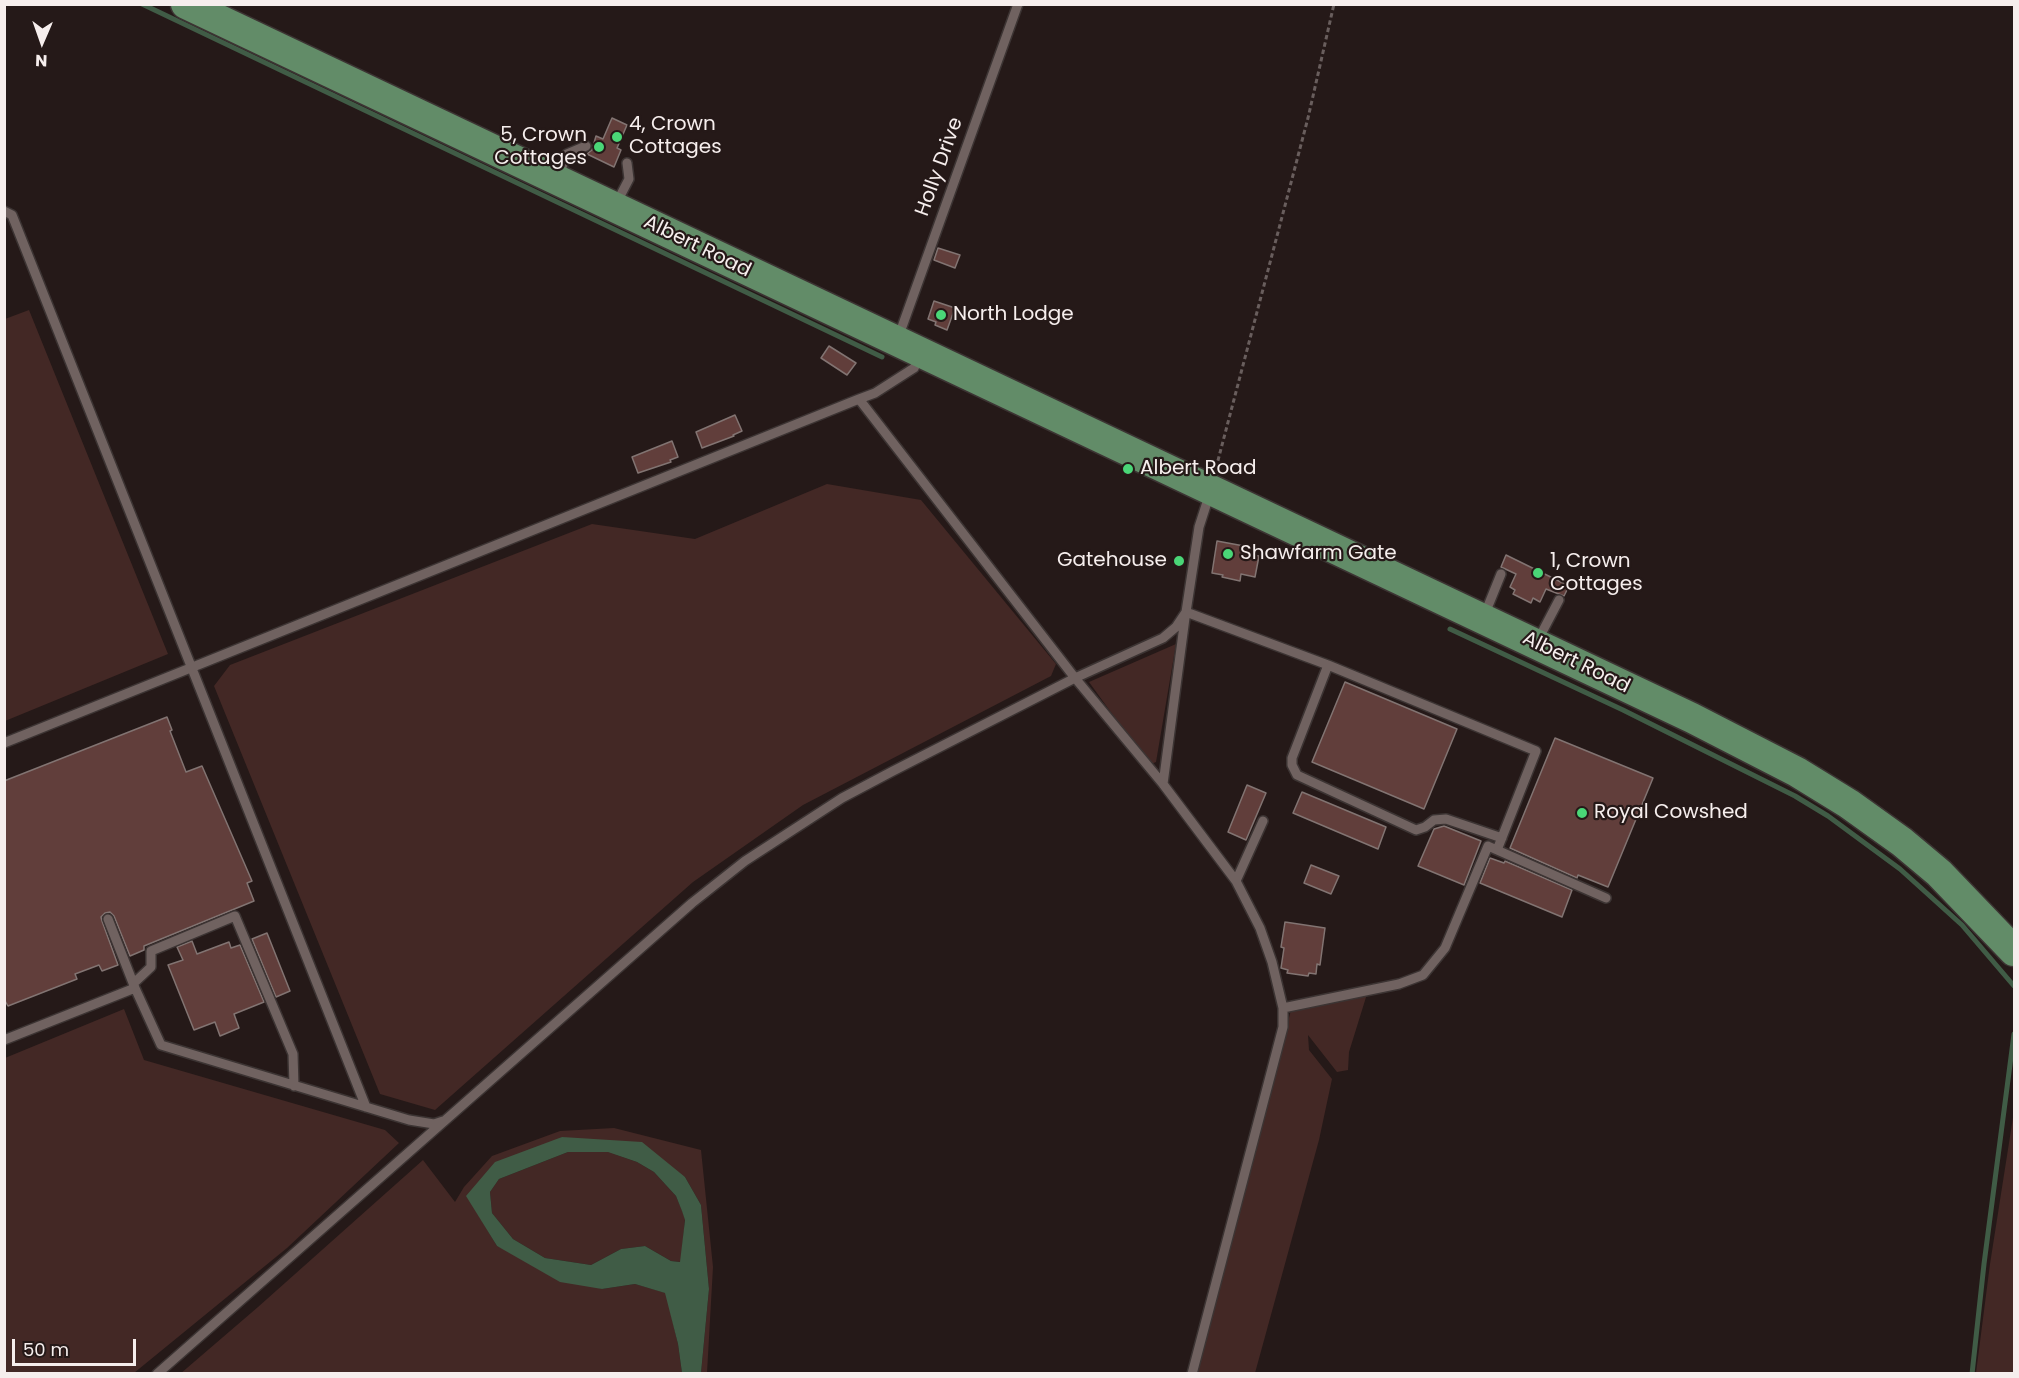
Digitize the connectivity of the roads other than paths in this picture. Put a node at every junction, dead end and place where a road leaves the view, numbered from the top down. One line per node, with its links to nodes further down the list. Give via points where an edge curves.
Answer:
1 (186, 4): 5 (main road, Albert Road)
2 (1018, 4): 8 (lane, Holly Drive)
3 (586, 146): 5 (lane, via 567,154)
4 (627, 163): 6 (lane, via 629,179)
5 (557, 180): 6 (main road, Albert Road)
6 (615, 207): 8 (main road, Albert Road)
7 (4, 211): 17 (lane, via 12,215)
8 (909, 348): 9 (lane, via 914,368); 10 (main road, Albert Road)
9 (860, 399): 17 (lane); 18 (lane)
10 (1210, 491): 13 (lane, via 1199,526); 14 (main road, Albert Road)
11 (1501, 574): 14 (lane)
12 (1559, 600): 15 (lane)
13 (1186, 612): 16 (lane); 18 (lane, via 1163,638); 20 (lane)
14 (1483, 619): 15 (main road, Albert Road)
15 (1536, 644): 27 (main road, Albert Road, via 1797,772 1849,804 1939,873)
16 (1328, 666): 22 (lane, via 1536,751); 22 (lane, via 1292,758 1298,775 1416,830 1434,820 1446,819)
17 (190, 667): 19 (lane); 32 (lane)
18 (1075, 678): 20 (lane); 33 (lane, via 842,798 745,861)
19 (4, 743)
20 (1163, 784): 24 (lane)
21 (1263, 821): 24 (lane)
22 (1503, 838): 23 (lane)
23 (1497, 850): 25 (lane); 29 (lane, via 1488,846 1445,948 1423,975 1399,984)
24 (1236, 881): 29 (lane, via 1260,928)
25 (1605, 898)
26 (108, 919): 28 (lane)
27 (2014, 951)
28 (134, 986): 30 (lane); 31 (lane, via 161,1045); 31 (lane, via 151,967 151,951 235,916 293,1054)
29 (1283, 1008): 35 (lane, via 1277,1050)
30 (4, 1040)
31 (294, 1086): 32 (lane)
32 (366, 1107): 33 (lane, via 424,1123)
33 (445, 1121): 34 (lane)
34 (158, 1374)
35 (1192, 1374)

